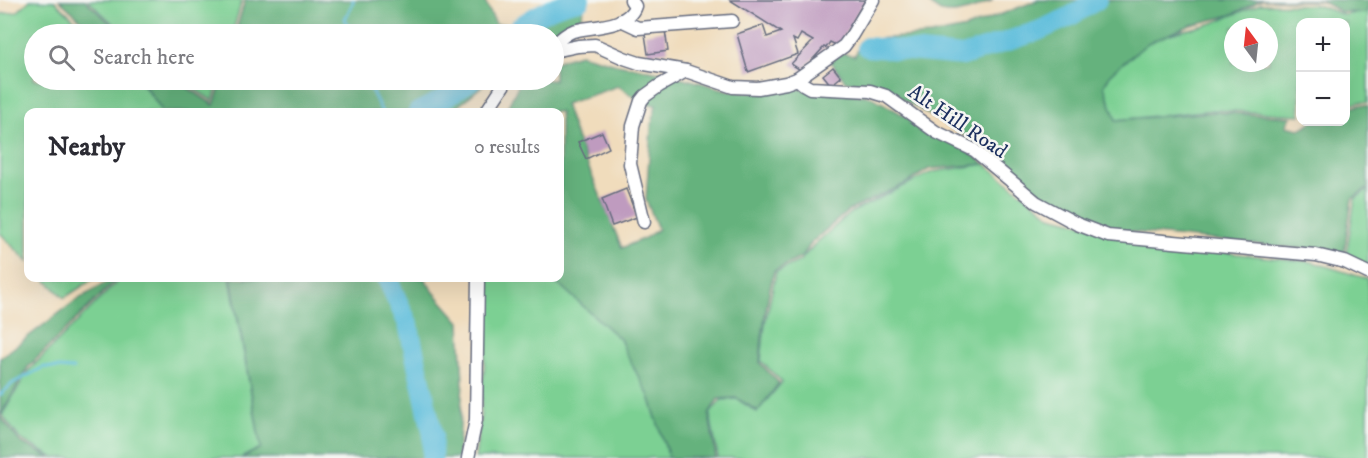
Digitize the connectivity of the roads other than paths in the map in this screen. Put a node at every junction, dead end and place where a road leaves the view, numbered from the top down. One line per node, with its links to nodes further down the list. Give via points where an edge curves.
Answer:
1 (631, 0): 3 (street, via 635,6 632,13)
2 (873, 0): 8 (street, via 844,46)
3 (621, 20): 4 (street, via 638,28); 5 (street)
4 (732, 21)
5 (564, 36)
6 (564, 49): 7 (street, via 594,45 639,63)
7 (686, 71): 8 (street, via 746,88); 11 (street, via 645,96 633,126 630,164)
8 (797, 79): 12 (street, Alt Hill Road, via 810,88 886,96 936,132 974,150 1036,202 1108,236 1316,255)
9 (500, 90): 10 (street)
10 (489, 108)
11 (644, 222)
12 (1368, 273)
13 (478, 282): 14 (street, via 476,420)
14 (468, 458)

